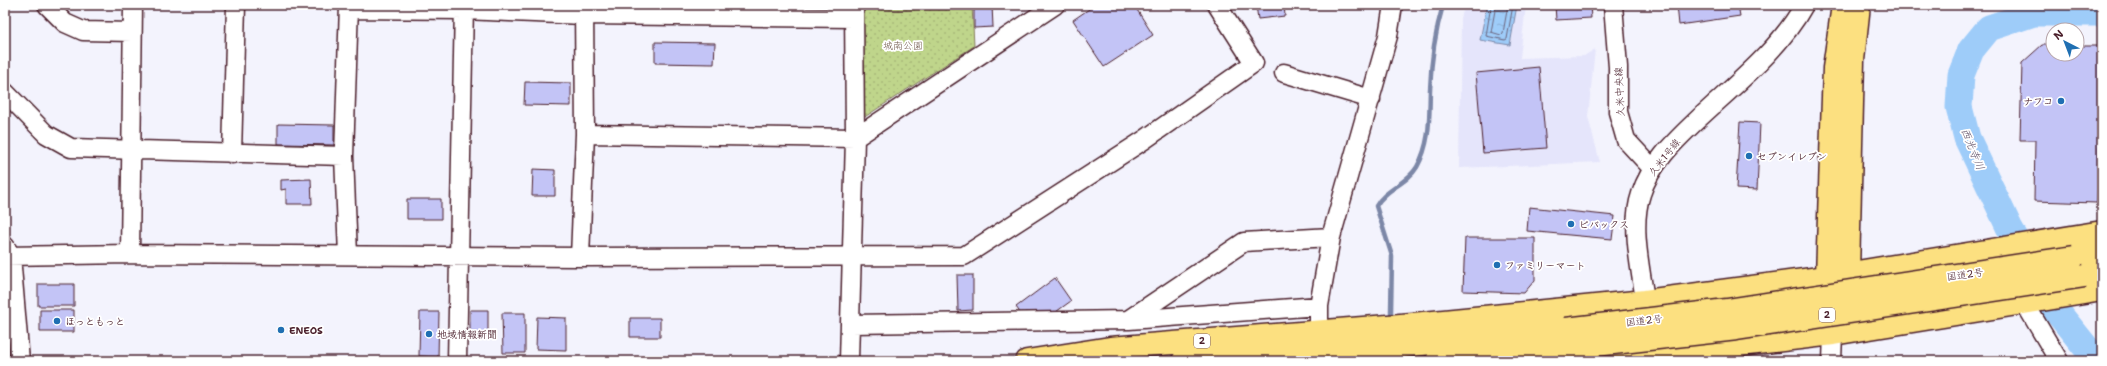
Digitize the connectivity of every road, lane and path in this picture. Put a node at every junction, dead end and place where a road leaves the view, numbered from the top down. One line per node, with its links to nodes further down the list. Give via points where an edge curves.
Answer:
1 (47, 5): 15 (street, via 65,23 84,31)
2 (133, 5): 15 (street)
3 (236, 5): 22 (street)
4 (1055, 5): 20 (street)
5 (1217, 5): 32 (street, via 1254,63 1144,140 964,256)
6 (1393, 5): 18 (street, via 1388,36)
7 (1613, 5): 24 (street, 久米中央線, via 1618,67 1618,112 1626,140)
8 (1804, 5): 24 (street, 久米1号線, via 1794,25 1675,141)
9 (1843, 5): 34 (highway, via 1834,68)
10 (1859, 5): 34 (highway)
11 (349, 7): 12 (street); 23 (street)
12 (464, 8): 13 (street); 31 (street)
13 (584, 10): 14 (street); 19 (street)
14 (854, 11): 20 (street)
15 (132, 32): 21 (street)
16 (1284, 73): 18 (street)
17 (5, 92): 21 (street, via 46,134 71,148)
18 (1371, 99): 26 (street)
19 (585, 134): 20 (street); 33 (street)
20 (855, 138): 32 (street)
21 (130, 148): 22 (street); 29 (street)
22 (232, 154): 23 (street)
23 (344, 156): 30 (street)
24 (1653, 169): 37 (street, 久米1号線, via 1640,194 1637,222 1638,254)
25 (2102, 232): 34 (highway, 2)
26 (1331, 237): 39 (street); 40 (street, via 1244,242)
27 (7, 252): 29 (street); 47 (street)
28 (2102, 252): 44 (highway, 国道2号 / 2, bridge, via 1735,309)
29 (130, 254): 30 (street)
30 (348, 255): 31 (street)
31 (458, 255): 33 (street); 48 (street)
32 (852, 256): 33 (street); 41 (street)
33 (580, 257)
34 (1838, 275): 37 (highway, 2); 43 (highway)
35 (2094, 275): 44 (highway, 国道2号 / 2, bridge, via 1737,329)
36 (2102, 290): 38 (highway, 2)
37 (1645, 301): 42 (highway, 2); 46 (street, 久米1号線)
38 (2024, 302): 43 (highway, 2); 54 (street)
39 (1319, 306): 40 (street); 42 (street)
40 (1128, 320): 41 (street)
41 (851, 324): 49 (street)
42 (1319, 332): 50 (highway, 2, via 1110,348)
43 (1833, 334): 46 (highway, 2); 53 (street)
44 (1568, 339): 45 (highway, 国道2号 / 2)
45 (1433, 352): 51 (highway, 国道2号 / 2, via 1374,349)
46 (1651, 357): 52 (highway, 2)
47 (20, 361)
48 (457, 361)
49 (849, 361)
50 (1027, 361)
51 (1184, 361)
52 (1608, 361)
53 (1832, 361)
54 (2059, 361)

